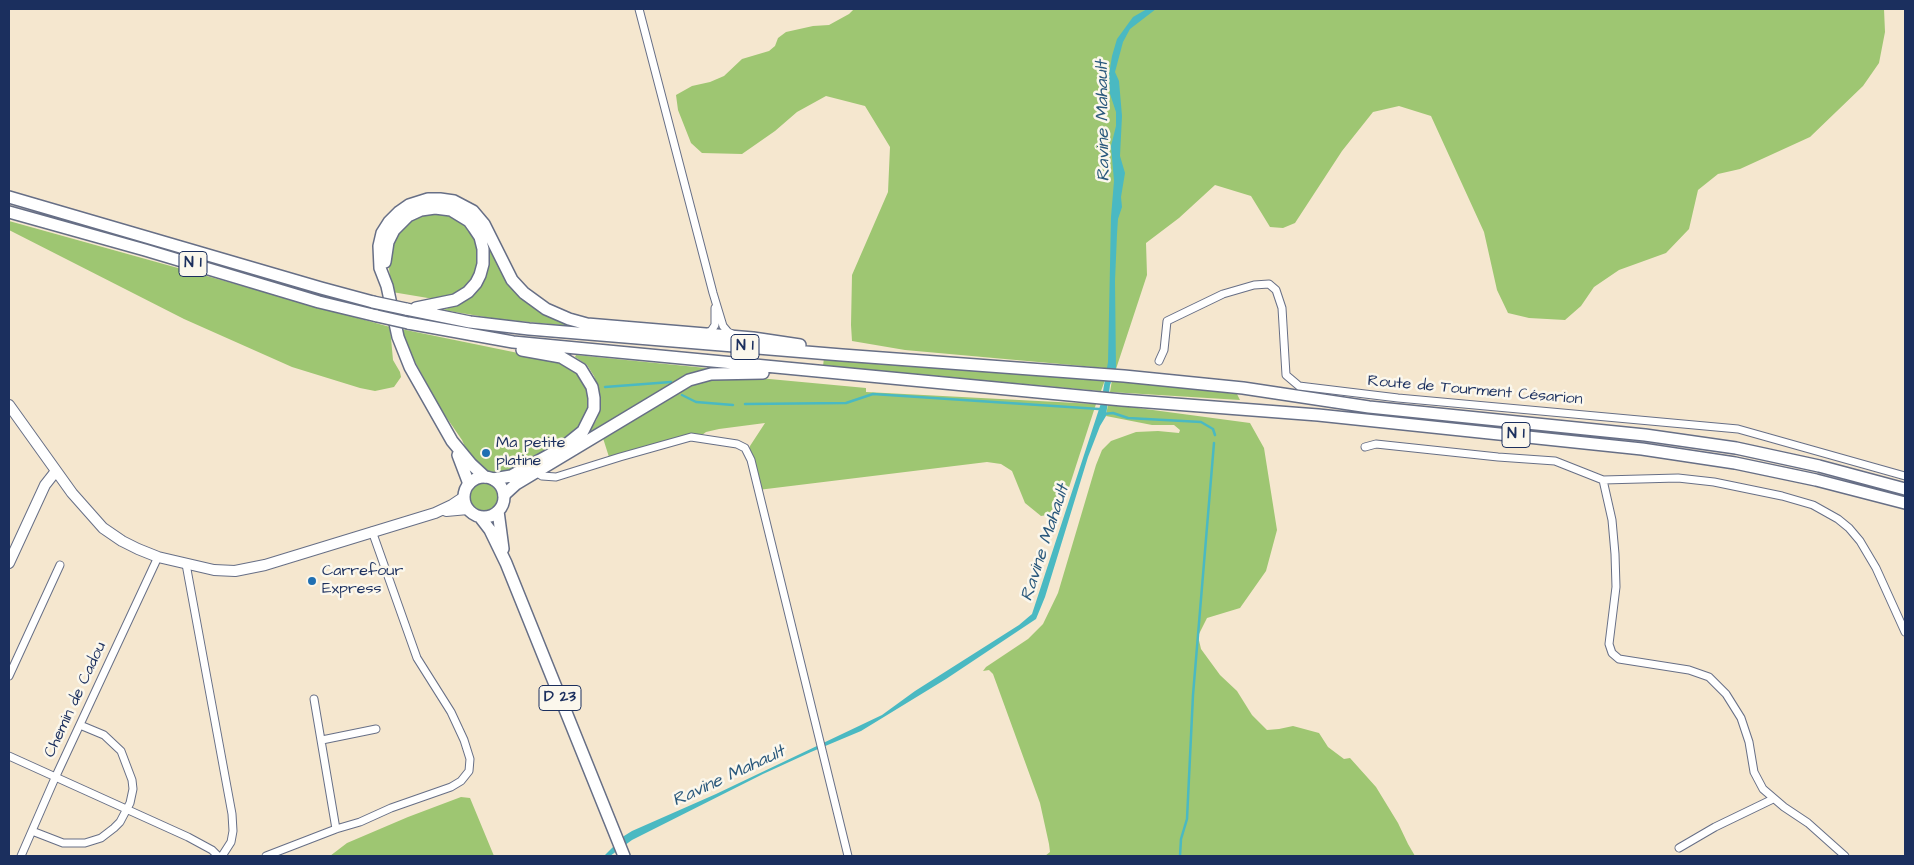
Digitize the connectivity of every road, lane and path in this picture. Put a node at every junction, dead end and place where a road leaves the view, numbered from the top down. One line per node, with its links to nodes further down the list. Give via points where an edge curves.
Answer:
1 (639, 9): 5 (street)
2 (9, 197): 6 (main road, N 1, bridge, via 321,288)
3 (9, 212): 8 (main road, N 1, bridge, via 319,302)
4 (387, 286): 6 (main road, via 388,242 394,230 408,216 421,210 443,208 458,213 474,228 484,249 476,283 455,300); 7 (main road, via 379,258 379,246 386,227 399,212 423,200 454,201 474,212 484,224 512,280 546,309 587,324); 14 (main road, via 398,337 410,367)
5 (713, 293): 7 (street, via 715,325 711,331); 9 (street, via 726,330)
6 (406, 309): 11 (main road, N 1, via 470,322 529,329)
7 (702, 334): 9 (main road)
8 (475, 337): 12 (main road, N 1); 19 (main road, via 568,360 586,375 594,398 592,415 578,436 520,471 502,479)
9 (753, 338): 11 (main road)
10 (1159, 361): 18 (street, Route de Tourment Césarion, via 1164,350 1167,320 1223,294 1269,284 1276,290 1282,308 1286,375 1299,386 1738,429)
11 (933, 362): 22 (main road, N 1, via 1242,388 1369,407 1645,436 1736,448)
12 (816, 372): 17 (main road, via 711,374 695,378); 25 (main road, N 1, via 1318,415 1642,448 1735,462)
13 (9, 405): 16 (main road)
14 (452, 441): 19 (main road, via 471,464); 21 (main road)
15 (1365, 447): 20 (street, via 1376,444 1555,461)
16 (56, 471): 31 (main road, via 103,528 122,541); 32 (main road, via 45,485)
17 (536, 472): 23 (main road); 54 (street, via 546,478 556,477 692,437 742,445 751,460)
18 (1905, 476)
19 (489, 478): 21 (main road, via 476,479); 23 (main road, via 500,485)
20 (1603, 480): 36 (street, via 1694,479 1813,505 1849,528 1860,541); 44 (street, via 1612,520 1616,563 1609,644 1612,653 1620,659 1689,670 1709,677 1726,694 1741,718 1750,742 1754,772)
21 (469, 484): 24 (main road)
22 (1905, 489)
23 (504, 495): 27 (main road)
24 (464, 497): 26 (main road); 28 (main road)
25 (1905, 503)
26 (468, 509): 28 (main road); 29 (main road)
27 (498, 511): 29 (main road, via 488,517); 33 (main road, D 23)
28 (435, 512): 30 (main road)
29 (480, 516): 33 (main road, D 23)
30 (372, 531): 34 (main road, via 250,569 224,571); 46 (street, via 417,658 460,730 470,764 467,775 451,787)
31 (158, 557): 34 (main road); 39 (street, Chemin de Cadou)
32 (9, 563)
33 (506, 563): 53 (main road, D 23)
34 (186, 564): 51 (street, via 232,814 231,842)
35 (60, 565): 37 (street)
36 (1905, 632)
37 (9, 676)
38 (314, 699): 41 (street)
39 (80, 725): 43 (street, Chemin de Cadou); 45 (street, via 104,735 121,751 133,784)
40 (376, 729): 41 (street)
41 (322, 740): 46 (street)
42 (9, 756): 43 (street)
43 (56, 778): 45 (street); 47 (street, Chemin de Cadou)
44 (1773, 799): 48 (street, via 1715,826); 55 (street, via 1808,823)
45 (128, 809): 47 (street, via 114,828 101,838 85,843 63,843); 50 (street, via 188,837)
46 (336, 829): 52 (street)
47 (32, 830): 49 (street, Chemin de Cadou)
48 (1679, 848)
49 (21, 856)
50 (218, 856)
51 (222, 856)
52 (266, 856)
53 (624, 856)
54 (848, 856)
55 (1845, 856)

